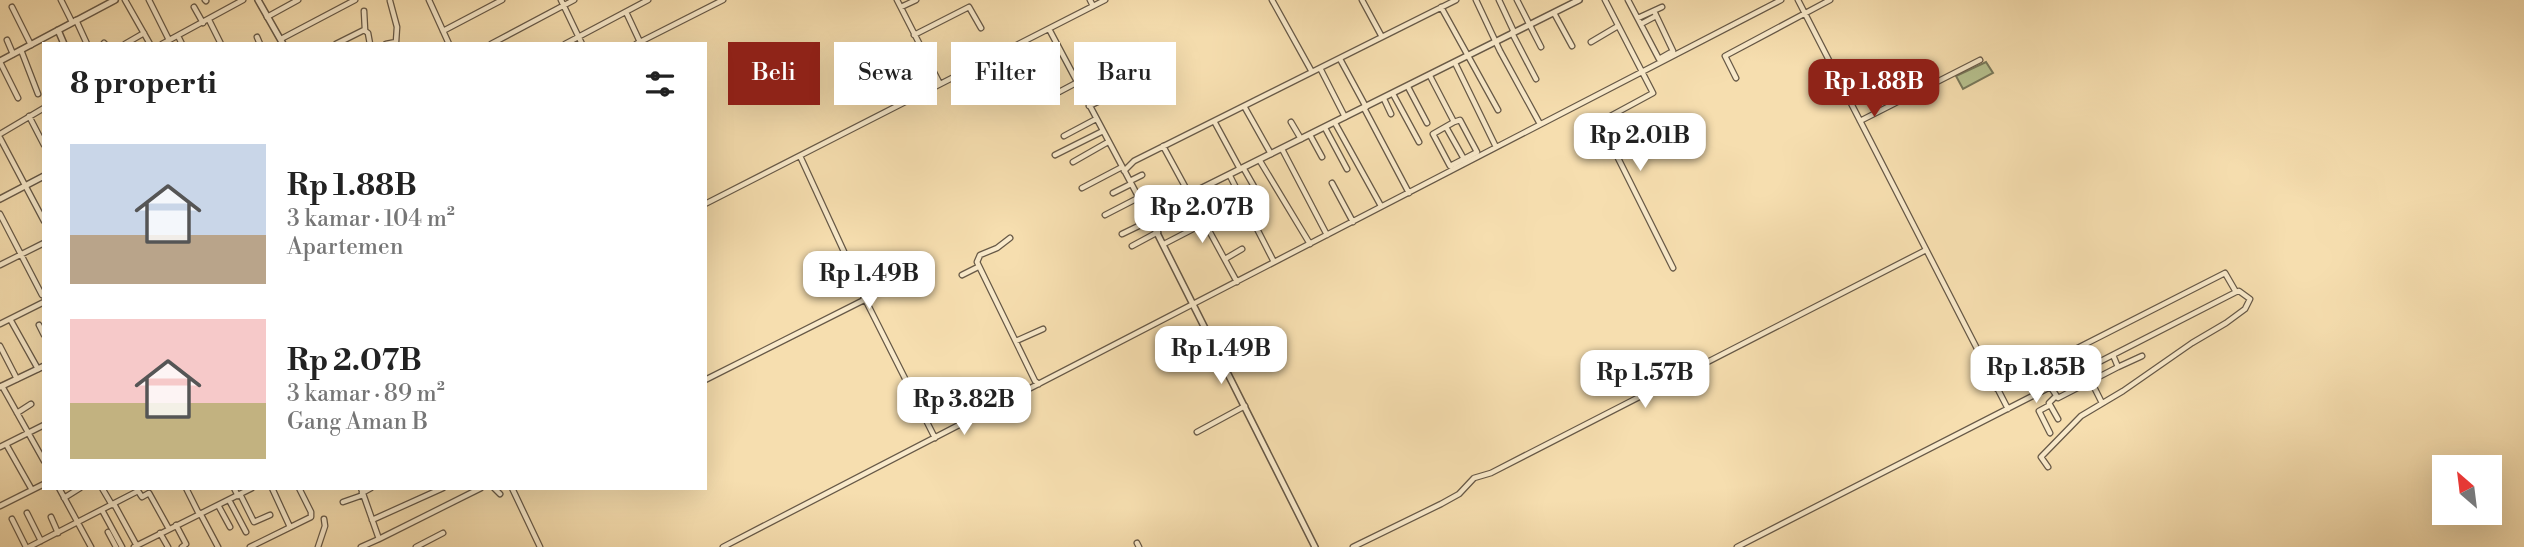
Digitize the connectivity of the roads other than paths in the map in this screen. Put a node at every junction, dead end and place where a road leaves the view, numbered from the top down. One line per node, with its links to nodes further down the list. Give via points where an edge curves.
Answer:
1 (61, 0): 49 (street)
2 (125, 0): 60 (street)
3 (149, 0): 67 (street)
4 (243, 0): 48 (street)
5 (258, 0): 46 (street)
6 (298, 0): 46 (street)
7 (355, 0): 68 (street)
8 (429, 0): 58 (street)
9 (502, 0): 58 (street)
10 (574, 0): 32 (street)
11 (648, 0): 42 (street)
12 (723, 0): 86 (street)
13 (897, 0): 37 (street)
14 (915, 0): 37 (street)
15 (1090, 0): 34 (street)
16 (1105, 0): 34 (street)
17 (1272, 0): 99 (street)
18 (1362, 0): 65 (street)
19 (1456, 0): 38 (street)
20 (1476, 0): 69 (street)
21 (1499, 0): 59 (street)
22 (1517, 0): 51 (street)
23 (1579, 0): 33 (street)
24 (1605, 0): 53 (street)
25 (1628, 0): 47 (street)
26 (1763, 0): 40 (street)
27 (1781, 0): 40 (street)
28 (1798, 0): 45 (street)
29 (1830, 0): 45 (street)
30 (113, 1): 49 (street)
31 (390, 1): 80 (street)
32 (562, 2): 64 (street); 82 (street)
33 (1570, 2): 43 (street)
34 (1093, 6): 55 (street)
35 (12, 7): 88 (street)
36 (194, 7): 50 (street)
37 (900, 7): 61 (street)
38 (1441, 7): 65 (street); 93 (street)
39 (1662, 7): 44 (street)
40 (1767, 8): 100 (street)
41 (365, 11): 57 (street)
42 (626, 12): 64 (street); 85 (street)
43 (1554, 13): 51 (street); 89 (street)
44 (1655, 13): 47 (street); 52 (street); 52 (street, via 1673,52 1657,59)
45 (1805, 13): 103 (street, via 1726,56); 122 (street)
46 (267, 17): 68 (street)
47 (1638, 18): 52 (street)
48 (209, 20): 50 (street); 76 (street)
49 (74, 21): 56 (street); 71 (street)
50 (203, 23): 62 (street)
51 (1530, 24): 59 (street); 90 (street)
52 (1641, 24)
53 (1618, 26): 87 (street); 100 (street)
54 (981, 28): 61 (street, via 969,7)
55 (1049, 29): 102 (street); 105 (street)
56 (58, 30): 70 (street); 88 (street)
57 (365, 30): 78 (street); 79 (street)
58 (443, 31): 81 (street)
59 (1513, 32): 69 (street); 104 (street)
60 (144, 33): 72 (street); 73 (street)
61 (915, 35): 105 (street)
62 (178, 36): 67 (street); 75 (street)
63 (257, 37): 77 (street)
64 (578, 37): 83 (street); 84 (street)
65 (1382, 37): 94 (street)
66 (7, 40): 92 (street)
67 (169, 40): 74 (street)
68 (282, 41)
69 (1496, 41): 93 (street); 126 (street)
70 (63, 42)
71 (86, 42)
72 (128, 42)
73 (149, 42)
74 (166, 42)
75 (181, 42)
76 (220, 42)
77 (260, 42)
78 (340, 42)
79 (369, 42)
80 (396, 42)
81 (448, 42)
82 (494, 42)
83 (569, 42)
84 (581, 42)
85 (638, 42)
86 (640, 42)
87 (1591, 42)
88 (31, 45): 91 (street)
89 (1572, 46)
90 (1541, 47)
91 (21, 50): 92 (street); 107 (street)
92 (13, 54): 96 (street)
93 (1467, 56): 97 (street); 115 (street)
94 (1340, 59): 98 (street); 113 (street)
95 (1980, 60): 122 (street)
96 (0, 62): 109 (street)
97 (1455, 63): 101 (street); 138 (street)
98 (1320, 68): 99 (street); 118 (street)
99 (1312, 72): 112 (street)
100 (1641, 72): 126 (street); 186 (street, via 1653,93 1602,126)
101 (1430, 76): 106 (street); 123 (street)
102 (1074, 78)
103 (1736, 78)
104 (1535, 79)
105 (940, 84): 142 (street)
106 (1408, 87): 108 (street); 125 (street)
107 (38, 94)
108 (1393, 94): 110 (street); 136 (street)
109 (18, 98)
110 (1384, 99): 113 (street); 116 (street)
111 (1089, 106): 119 (street)
112 (1244, 106): 120 (street); 141 (street)
113 (1365, 108): 118 (street); 159 (street)
114 (42, 109): 117 (street)
115 (1498, 110)
116 (1391, 114)
117 (29, 116): 131 (street); 134 (street)
118 (1345, 118): 124 (street)
119 (1096, 119): 129 (street); 132 (street)
120 (1214, 121): 137 (street); 149 (street)
121 (1291, 121): 133 (street)
122 (1860, 121): 180 (street)
123 (1454, 122): 127 (street); 144 (street, via 1460,120 1477,152)
124 (1335, 123): 128 (street); 164 (street)
125 (1427, 123)
126 (1540, 124): 138 (street)
127 (1446, 127): 144 (street); 144 (street, via 1433,135 1449,166)
128 (1325, 128): 130 (street); 148 (street)
129 (1103, 131): 135 (street); 140 (street)
130 (1310, 135): 133 (street); 143 (street)
131 (0, 136): 155 (street)
132 (1064, 136)
133 (1301, 140): 139 (street)
134 (42, 141)
135 (1108, 142): 146 (street); 147 (street)
136 (1419, 142)
137 (1163, 146): 147 (street); 160 (street)
138 (1496, 147): 159 (street)
139 (1282, 149): 141 (street); 173 (street)
140 (1055, 155)
141 (1272, 155): 145 (street)
142 (800, 156): 163 (street); 192 (street)
143 (1322, 157)
144 (1464, 159)
145 (1260, 160): 149 (street); 177 (street)
146 (1073, 162)
147 (1123, 169): 153 (street); 156 (street)
148 (1347, 169)
149 (1242, 170): 151 (street); 157 (street)
150 (1142, 175): 153 (street)
151 (1230, 176): 160 (street); 183 (street)
152 (42, 177): 155 (street)
153 (1130, 183): 158 (street); 161 (street)
154 (1332, 183): 169 (street)
155 (25, 187): 162 (street); 167 (street)
156 (1082, 188)
157 (1256, 190)
158 (1113, 193)
159 (1409, 193): 164 (street)
160 (1189, 195): 168 (street); 182 (street)
161 (1138, 198): 166 (street); 168 (street)
162 (0, 200)
163 (707, 203)
164 (1381, 206): 169 (street)
165 (0, 214): 181 (street)
166 (1105, 215)
167 (42, 217)
168 (1150, 218): 171 (street); 172 (street)
169 (1353, 222): 173 (street)
170 (1193, 229): 176 (street)
171 (1158, 232): 176 (street); 178 (street)
172 (1122, 234)
173 (1327, 235): 177 (street)
174 (1010, 238): 185 (street, via 976,258)
175 (42, 244): 181 (street)
176 (1164, 244): 193 (street)
177 (1310, 244): 183 (street)
178 (1132, 246)
179 (1242, 249): 182 (street)
180 (1926, 250): 211 (street); 290 (street, via 1474,478 1450,499)
181 (22, 254): 184 (street); 190 (street)
182 (1224, 259): 188 (street)
183 (1274, 262): 188 (street)
184 (0, 265)
185 (978, 267): 187 (street); 199 (street)
186 (1673, 268)
187 (962, 275)
188 (1237, 282): 193 (street)
189 (2236, 292): 201 (street); 211 (street, via 2225,273); 213 (street, via 2250,299 2245,309)
190 (42, 295)
191 (42, 298): 194 (street)
192 (864, 298): 206 (street); 224 (street)
193 (1195, 304): 208 (street); 216 (street)
194 (10, 318): 195 (street); 203 (street)
195 (0, 324)
196 (39, 325): 198 (street)
197 (1043, 329): 199 (street)
198 (42, 331)
199 (1016, 341): 208 (street)
200 (0, 346): 205 (street)
201 (2113, 355): 204 (street); 209 (street)
202 (2142, 356): 204 (street)
203 (41, 368): 205 (street)
204 (2118, 368): 207 (street)
205 (17, 379): 210 (street)
206 (707, 379)
207 (2091, 381): 212 (street); 213 (street)
208 (1039, 384): 224 (street)
209 (2050, 386): 212 (street); 217 (street)
210 (1, 387): 218 (street)
211 (1997, 389): 217 (street)
212 (2055, 397): 215 (street)
213 (2102, 402): 230 (street, via 2073,422 2043,454)
214 (31, 404): 218 (street)
215 (2050, 405): 219 (street); 223 (street, via 2039,411)
216 (1245, 406): 221 (street); 289 (street)
217 (2007, 407): 291 (street)
218 (17, 413): 222 (street)
219 (2058, 419)
220 (42, 426): 222 (street)
221 (1197, 432)
222 (28, 433): 225 (street); 228 (street)
223 (2050, 433)
224 (935, 438): 288 (street)
225 (6, 444): 227 (street); 232 (street)
226 (42, 444): 228 (street)
227 (0, 447)
228 (36, 447): 229 (street)
229 (42, 458)
230 (2048, 467)
231 (42, 485): 232 (street)
232 (32, 490): 253 (street)
233 (60, 490): 248 (street)
234 (77, 490): 248 (street)
235 (103, 490): 251 (street)
236 (187, 490): 256 (street)
237 (235, 490): 246 (street)
238 (248, 490): 246 (street)
239 (273, 490): 265 (street)
240 (301, 490): 265 (street, via 312,515)
241 (439, 490): 261 (street)
242 (477, 490): 272 (street)
243 (496, 490): 247 (street)
244 (513, 490): 287 (street)
245 (362, 492): 250 (street); 261 (street)
246 (239, 495): 249 (street); 257 (street, via 254,522)
247 (500, 495)
248 (64, 498): 262 (street)
249 (229, 500): 252 (street); 268 (street)
250 (342, 502)
251 (113, 504): 254 (street); 266 (street, via 126,494 138,491 142,498 149,494); 275 (street)
252 (218, 505): 256 (street); 264 (street)
253 (0, 506)
254 (102, 510): 262 (street); 279 (street)
255 (27, 513): 273 (street)
256 (200, 513): 263 (street); 282 (street)
257 (270, 515)
258 (51, 517): 269 (street)
259 (12, 519): 276 (street)
260 (324, 519): 284 (street)
261 (372, 520): 272 (street)
262 (77, 523): 269 (street); 277 (street)
263 (176, 525): 266 (street); 281 (street, via 186,544)
264 (230, 527)
265 (290, 527): 274 (street)
266 (169, 529): 270 (street)
267 (108, 532): 278 (street)
268 (246, 532)
269 (58, 533): 273 (street)
270 (160, 533): 275 (street); 280 (street)
271 (443, 533): 286 (street)
272 (379, 539): 285 (street)
273 (39, 544): 276 (street)
274 (261, 545): 283 (street)
275 (139, 546)
276 (28, 547)
277 (91, 547)
278 (116, 547)
279 (122, 547)
280 (168, 547)
281 (182, 547)
282 (218, 547)
283 (250, 547)
284 (318, 547)
285 (361, 547)
286 (416, 547)
287 (540, 547)
288 (723, 547)
289 (1315, 547)
290 (1353, 547)
291 (1737, 547)

